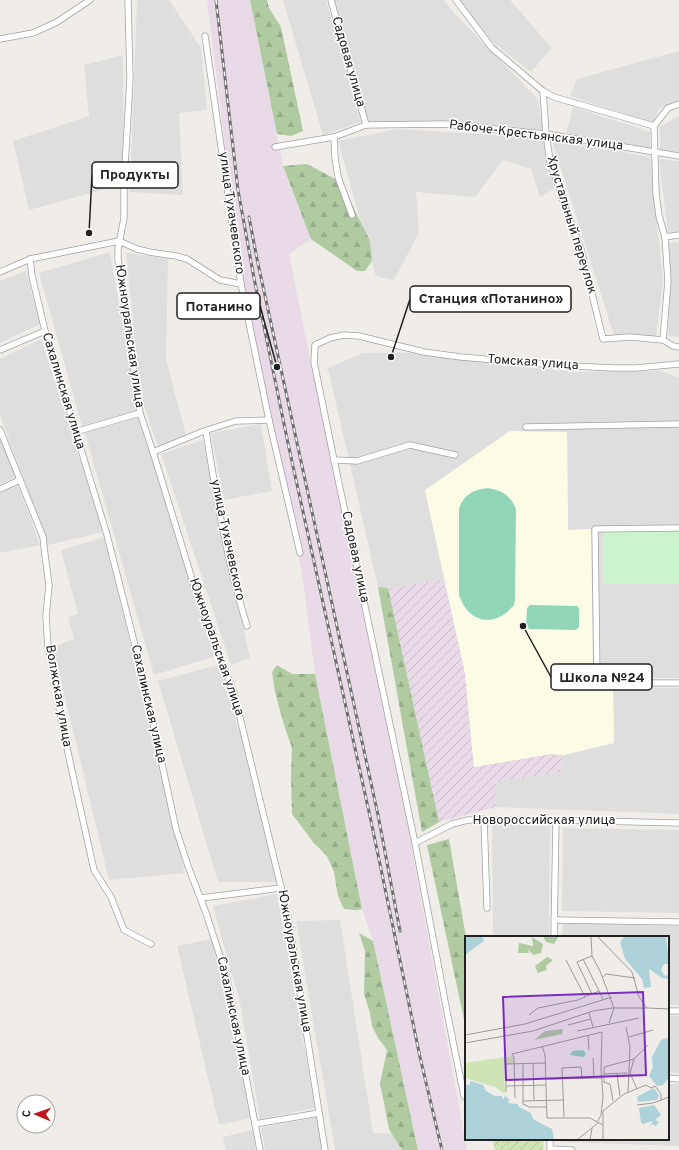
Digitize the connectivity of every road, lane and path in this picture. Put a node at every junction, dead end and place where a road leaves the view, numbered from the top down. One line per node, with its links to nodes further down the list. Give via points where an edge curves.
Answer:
1 (90, 0): 6 (street, via 57,22 33,33)
2 (128, 0): 19 (street, Южноуральская улица, via 130,79 124,218)
3 (331, 0): 9 (street, Садовая улица)
4 (456, 0): 7 (street, via 492,48)
5 (205, 36): 22 (street, улица Тухачевского)
6 (0, 39)
7 (543, 91): 10 (street, via 554,97); 11 (street, Хрустальный переулок)
8 (679, 104): 10 (street, via 668,108)
9 (366, 125): 11 (street, Рабоче-Крестьянская улица, via 444,124); 12 (street, Рабоче-Крестьянская улица)
10 (654, 126): 14 (street)
11 (546, 134): 14 (street, Рабоче-Крестьянская улица); 24 (street, Хрустальный переулок, via 550,161 581,249 603,338)
12 (334, 137): 13 (street, Рабоче-Крестьянская улица); 16 (street, via 334,158 338,177)
13 (275, 147)
14 (656, 152): 15 (street, Рабоче-Крестьянская улица); 18 (street, via 656,193)
15 (679, 156)
16 (352, 215)
17 (679, 235): 18 (street)
18 (665, 237): 24 (street, via 668,281)
19 (119, 241): 20 (street); 22 (street, via 137,249 187,259 220,280); 29 (street, Южноуральская улица, via 118,260)
20 (30, 259): 21 (street); 23 (street, Сахалинская улица)
21 (0, 272)
22 (241, 284): 30 (street, улица Тухачевского)
23 (45, 331): 27 (street); 35 (street, Сахалинская улица)
24 (663, 340): 26 (street)
25 (387, 343): 28 (street, Томская улица, via 424,352 554,365 614,368); 38 (street, Садовая улица, via 344,335 315,345 314,362)
26 (679, 347)
27 (0, 350)
28 (679, 364)
29 (140, 413): 35 (street); 36 (street, Южноуральская улица)
30 (269, 420): 34 (street, via 236,421); 42 (street, улица Тухачевского)
31 (679, 424): 32 (street)
32 (526, 427)
33 (0, 430): 39 (street, Волжская улица)
34 (206, 431): 36 (street); 43 (street, улица Тухачевского, via 218,507 233,577)
35 (75, 432): 50 (street, Сахалинская улица, via 109,543 144,681 176,829)
36 (153, 452): 49 (street, Южноуральская улица, via 192,579 234,693)
37 (455, 455): 38 (street, via 410,445 357,461)
38 (334, 460): 48 (street, Садовая улица)
39 (20, 480): 40 (street); 55 (street, Волжская улица, via 43,537 49,585 46,616 48,647 94,870 111,897 124,930)
40 (0, 489)
41 (679, 528): 44 (street, via 595,529 597,683)
42 (300, 553)
43 (247, 626)
44 (679, 683)
45 (484, 819): 46 (street, Новороссийская улица); 48 (street, Новороссийская улица, via 452,824); 51 (street)
46 (556, 820): 47 (street, Новороссийская улица); 52 (street)
47 (679, 823)
48 (415, 843): 58 (street, Садовая улица)
49 (282, 888): 50 (street); 59 (street, Южноуральская улица)
50 (201, 898): 60 (street, Сахалинская улица, via 227,978)
51 (486, 908)
52 (554, 920): 53 (street); 54 (street)
53 (679, 922)
54 (554, 936)
55 (150, 944)
56 (669, 1078): 57 (street)
57 (679, 1079)
58 (465, 1095)
59 (319, 1113): 60 (street); 63 (street, Южноуральская улица)
60 (255, 1124): 62 (street, Сахалинская улица)
61 (550, 1149): 64 (street)
62 (260, 1150)
63 (325, 1150)
64 (572, 1150)

